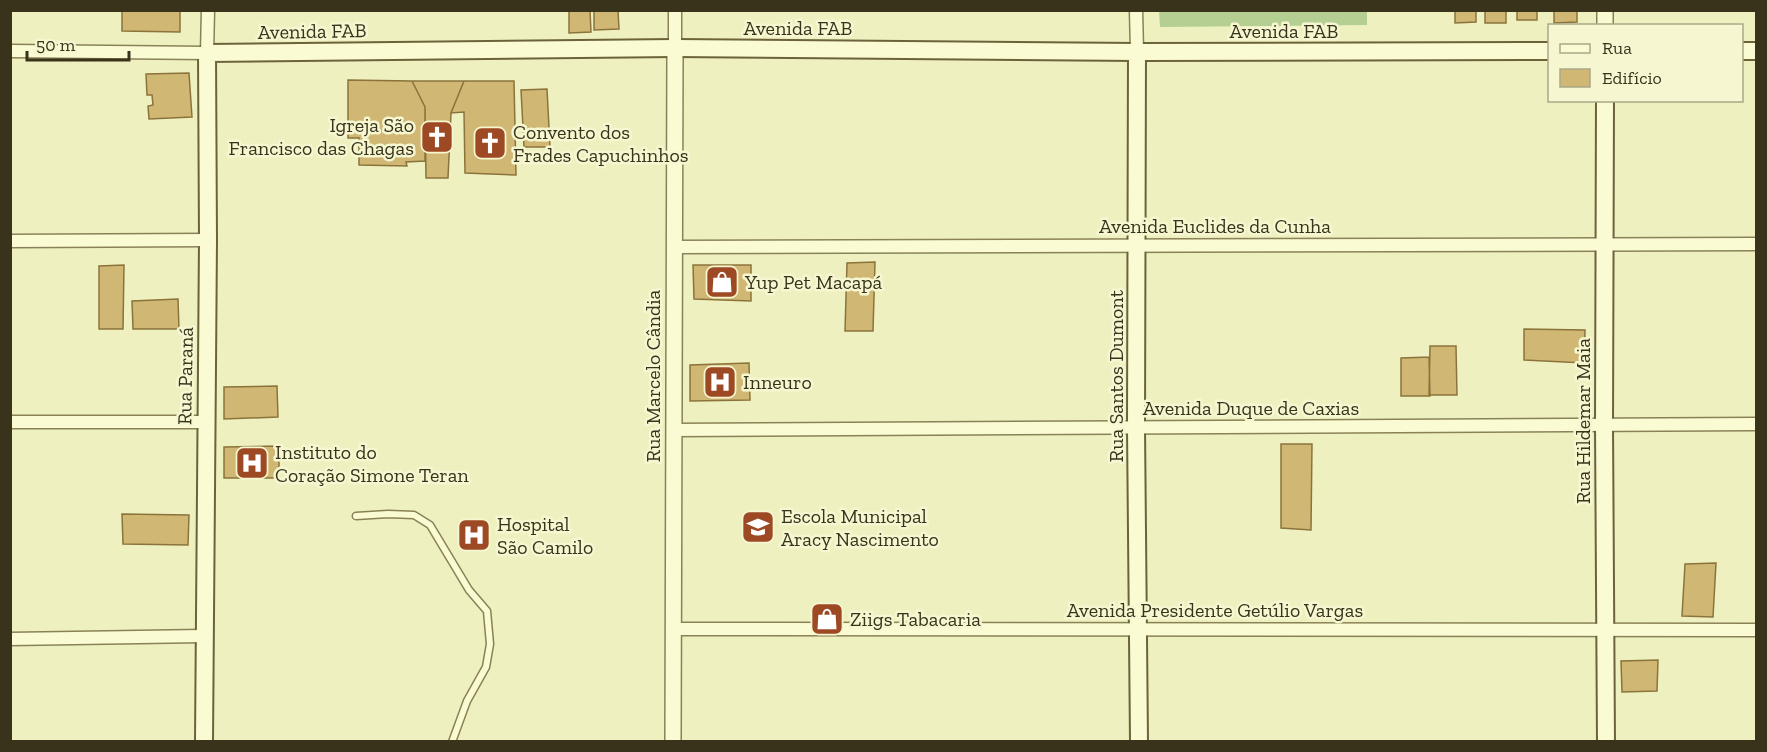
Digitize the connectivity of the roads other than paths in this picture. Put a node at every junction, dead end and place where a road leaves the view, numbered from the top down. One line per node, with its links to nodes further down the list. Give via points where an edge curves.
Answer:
1 (207, 10): 8 (street, Rua Paraná)
2 (675, 10): 4 (street, Rua Marcelo Cândia)
3 (1136, 10): 7 (street, Rua Santos Dumont)
4 (675, 48): 7 (main road, Avenida FAB); 8 (main road, Avenida FAB); 15 (street, Rua Marcelo Cândia)
5 (10, 51): 8 (street, Avenida FAB)
6 (1548, 51): 7 (main road, Avenida FAB)
7 (1137, 52): 13 (main road, Rua Santos Dumont)
8 (207, 53): 10 (main road, Rua Paraná)
9 (1605, 102): 14 (main road, Rua Hildemar Maia)
10 (208, 240): 11 (street); 17 (main road, Rua Paraná)
11 (10, 242)
12 (1756, 244): 14 (street, Avenida Euclides da Cunha)
13 (1136, 245): 14 (street, Avenida Euclides da Cunha); 15 (street, Avenida Euclides da Cunha); 20 (main road, Rua Santos Dumont)
14 (1605, 245): 19 (main road, Rua Hildemar Maia)
15 (674, 247): 21 (street, Rua Marcelo Cândia)
16 (10, 422): 17 (street)
17 (206, 422): 27 (main road, Rua Paraná)
18 (1756, 424): 19 (street, Avenida Duque de Caxias)
19 (1604, 426): 20 (street, Avenida Duque de Caxias); 24 (main road, Rua Hildemar Maia)
20 (1136, 428): 21 (street, Avenida Duque de Caxias); 25 (main road, Rua Santos Dumont)
21 (674, 430): 23 (street, Rua Marcelo Cândia)
22 (356, 516): 30 (lane, via 414,515 430,525 487,611 490,644 486,667 467,701)
23 (673, 629): 25 (street, Avenida Presidente Getúlio Vargas); 31 (street, Rua Marcelo Cândia)
24 (1605, 629): 25 (street, Avenida Presidente Getúlio Vargas); 26 (street, Avenida Presidente Getúlio Vargas); 33 (main road, Rua Hildemar Maia)
25 (1138, 630): 32 (main road, Rua Santos Dumont)
26 (1756, 630)
27 (203, 636): 28 (street); 29 (main road, Rua Paraná)
28 (10, 639)
29 (204, 741)
30 (452, 741)
31 (673, 741)
32 (1139, 741)
33 (1606, 741)

